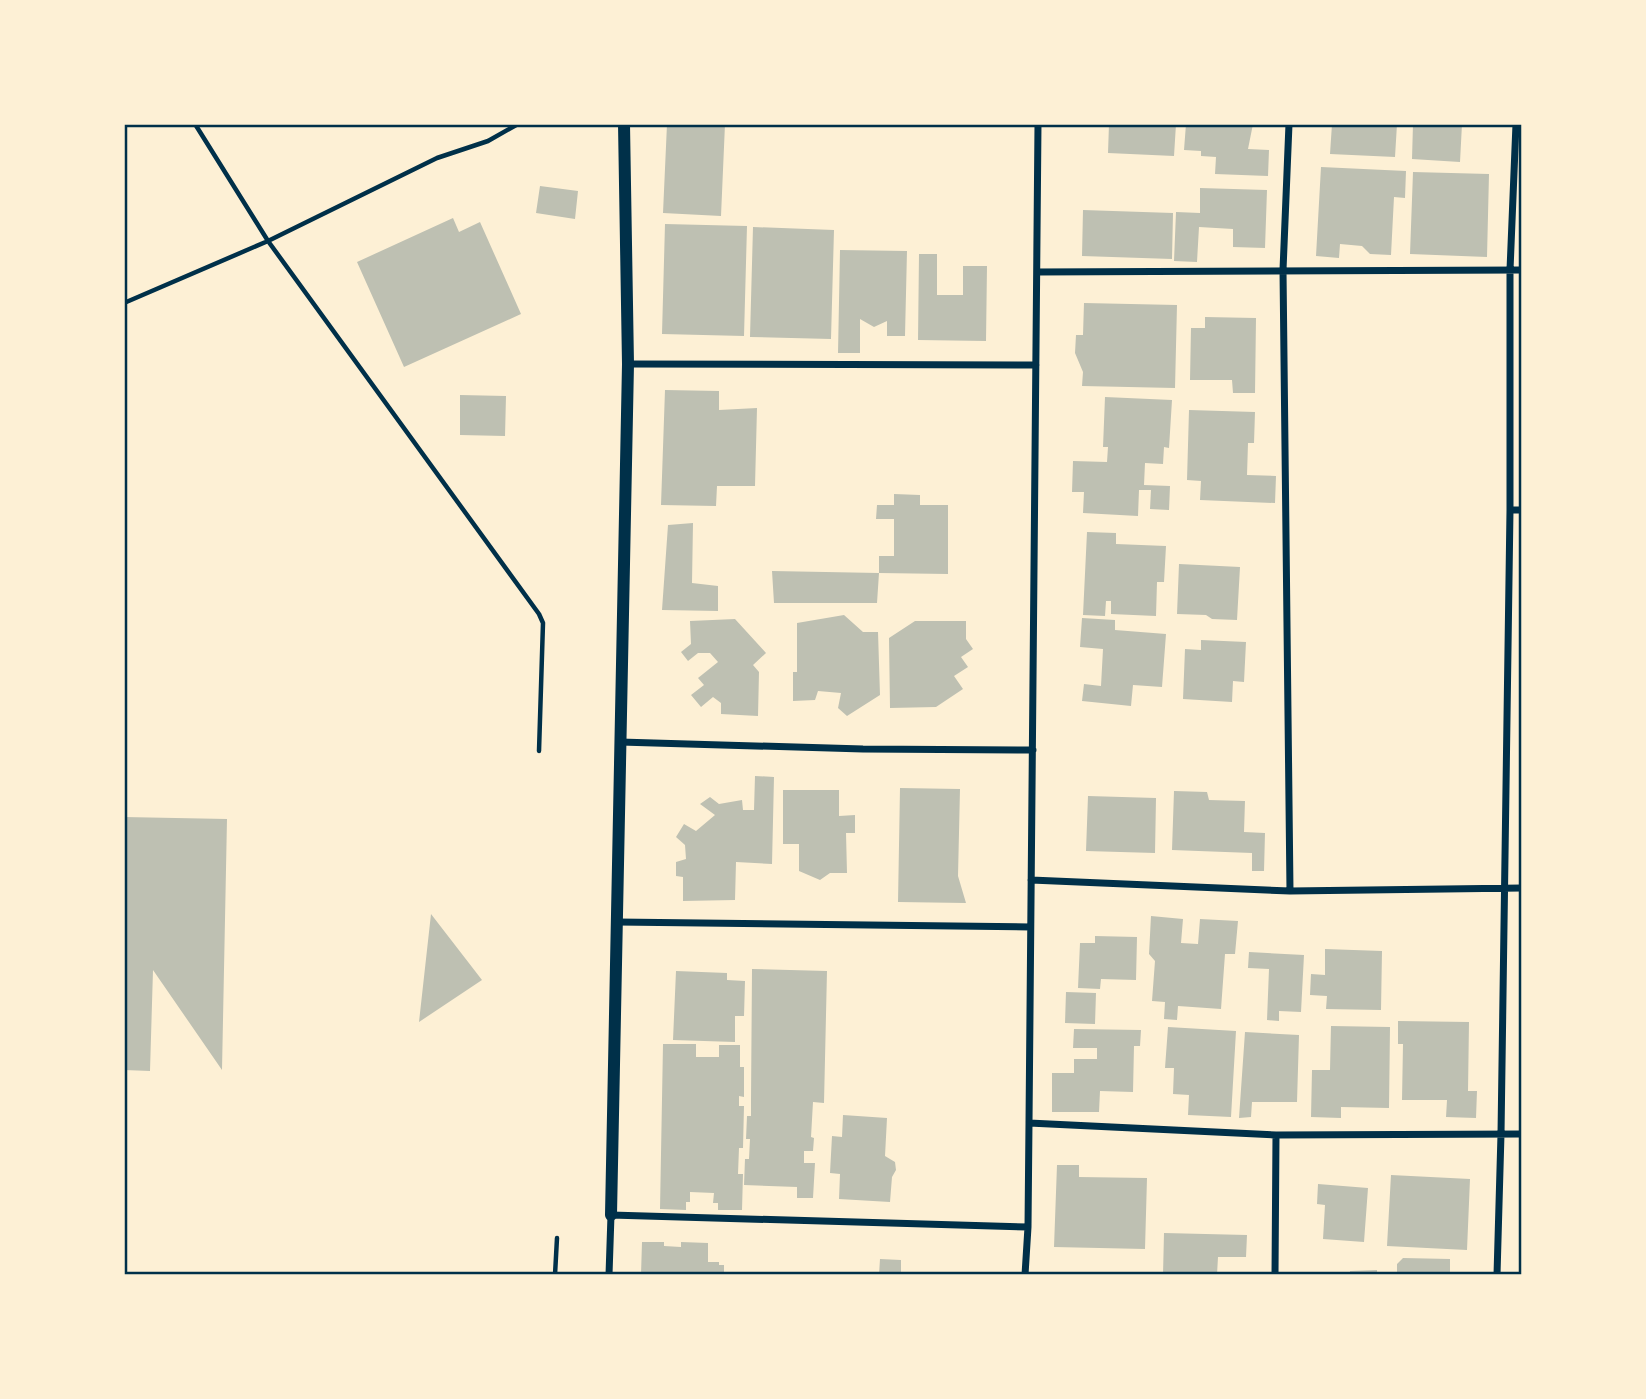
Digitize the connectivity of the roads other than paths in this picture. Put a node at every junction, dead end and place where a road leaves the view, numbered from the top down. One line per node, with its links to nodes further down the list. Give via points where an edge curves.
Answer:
1 (624, 124): 9 (street)
2 (1038, 124): 8 (street)
3 (1289, 124): 5 (street)
4 (1516, 124): 6 (street)
5 (1283, 270): 6 (street); 8 (street); 18 (street)
6 (1510, 270): 7 (street); 11 (street)
7 (1522, 270)
8 (1037, 272): 10 (street)
9 (628, 365): 10 (street); 13 (street)
10 (1036, 365): 14 (street)
11 (1510, 510): 12 (street); 16 (street)
12 (1522, 510)
13 (620, 742): 14 (street); 19 (street)
14 (1032, 750): 15 (street)
15 (1031, 880): 18 (street); 20 (street)
16 (1504, 888): 17 (street); 18 (street); 22 (street)
17 (1522, 888)
18 (1290, 891)
19 (617, 922): 20 (street); 25 (street)
20 (1030, 927): 21 (street)
21 (1029, 1123): 24 (street); 26 (street)
22 (1501, 1134): 23 (street); 24 (street); 30 (street)
23 (1522, 1134)
24 (1276, 1135): 29 (street)
25 (611, 1215): 26 (street); 27 (street)
26 (1028, 1227): 28 (street)
27 (610, 1275)
28 (1025, 1275)
29 (1275, 1275)
30 (1497, 1275)

